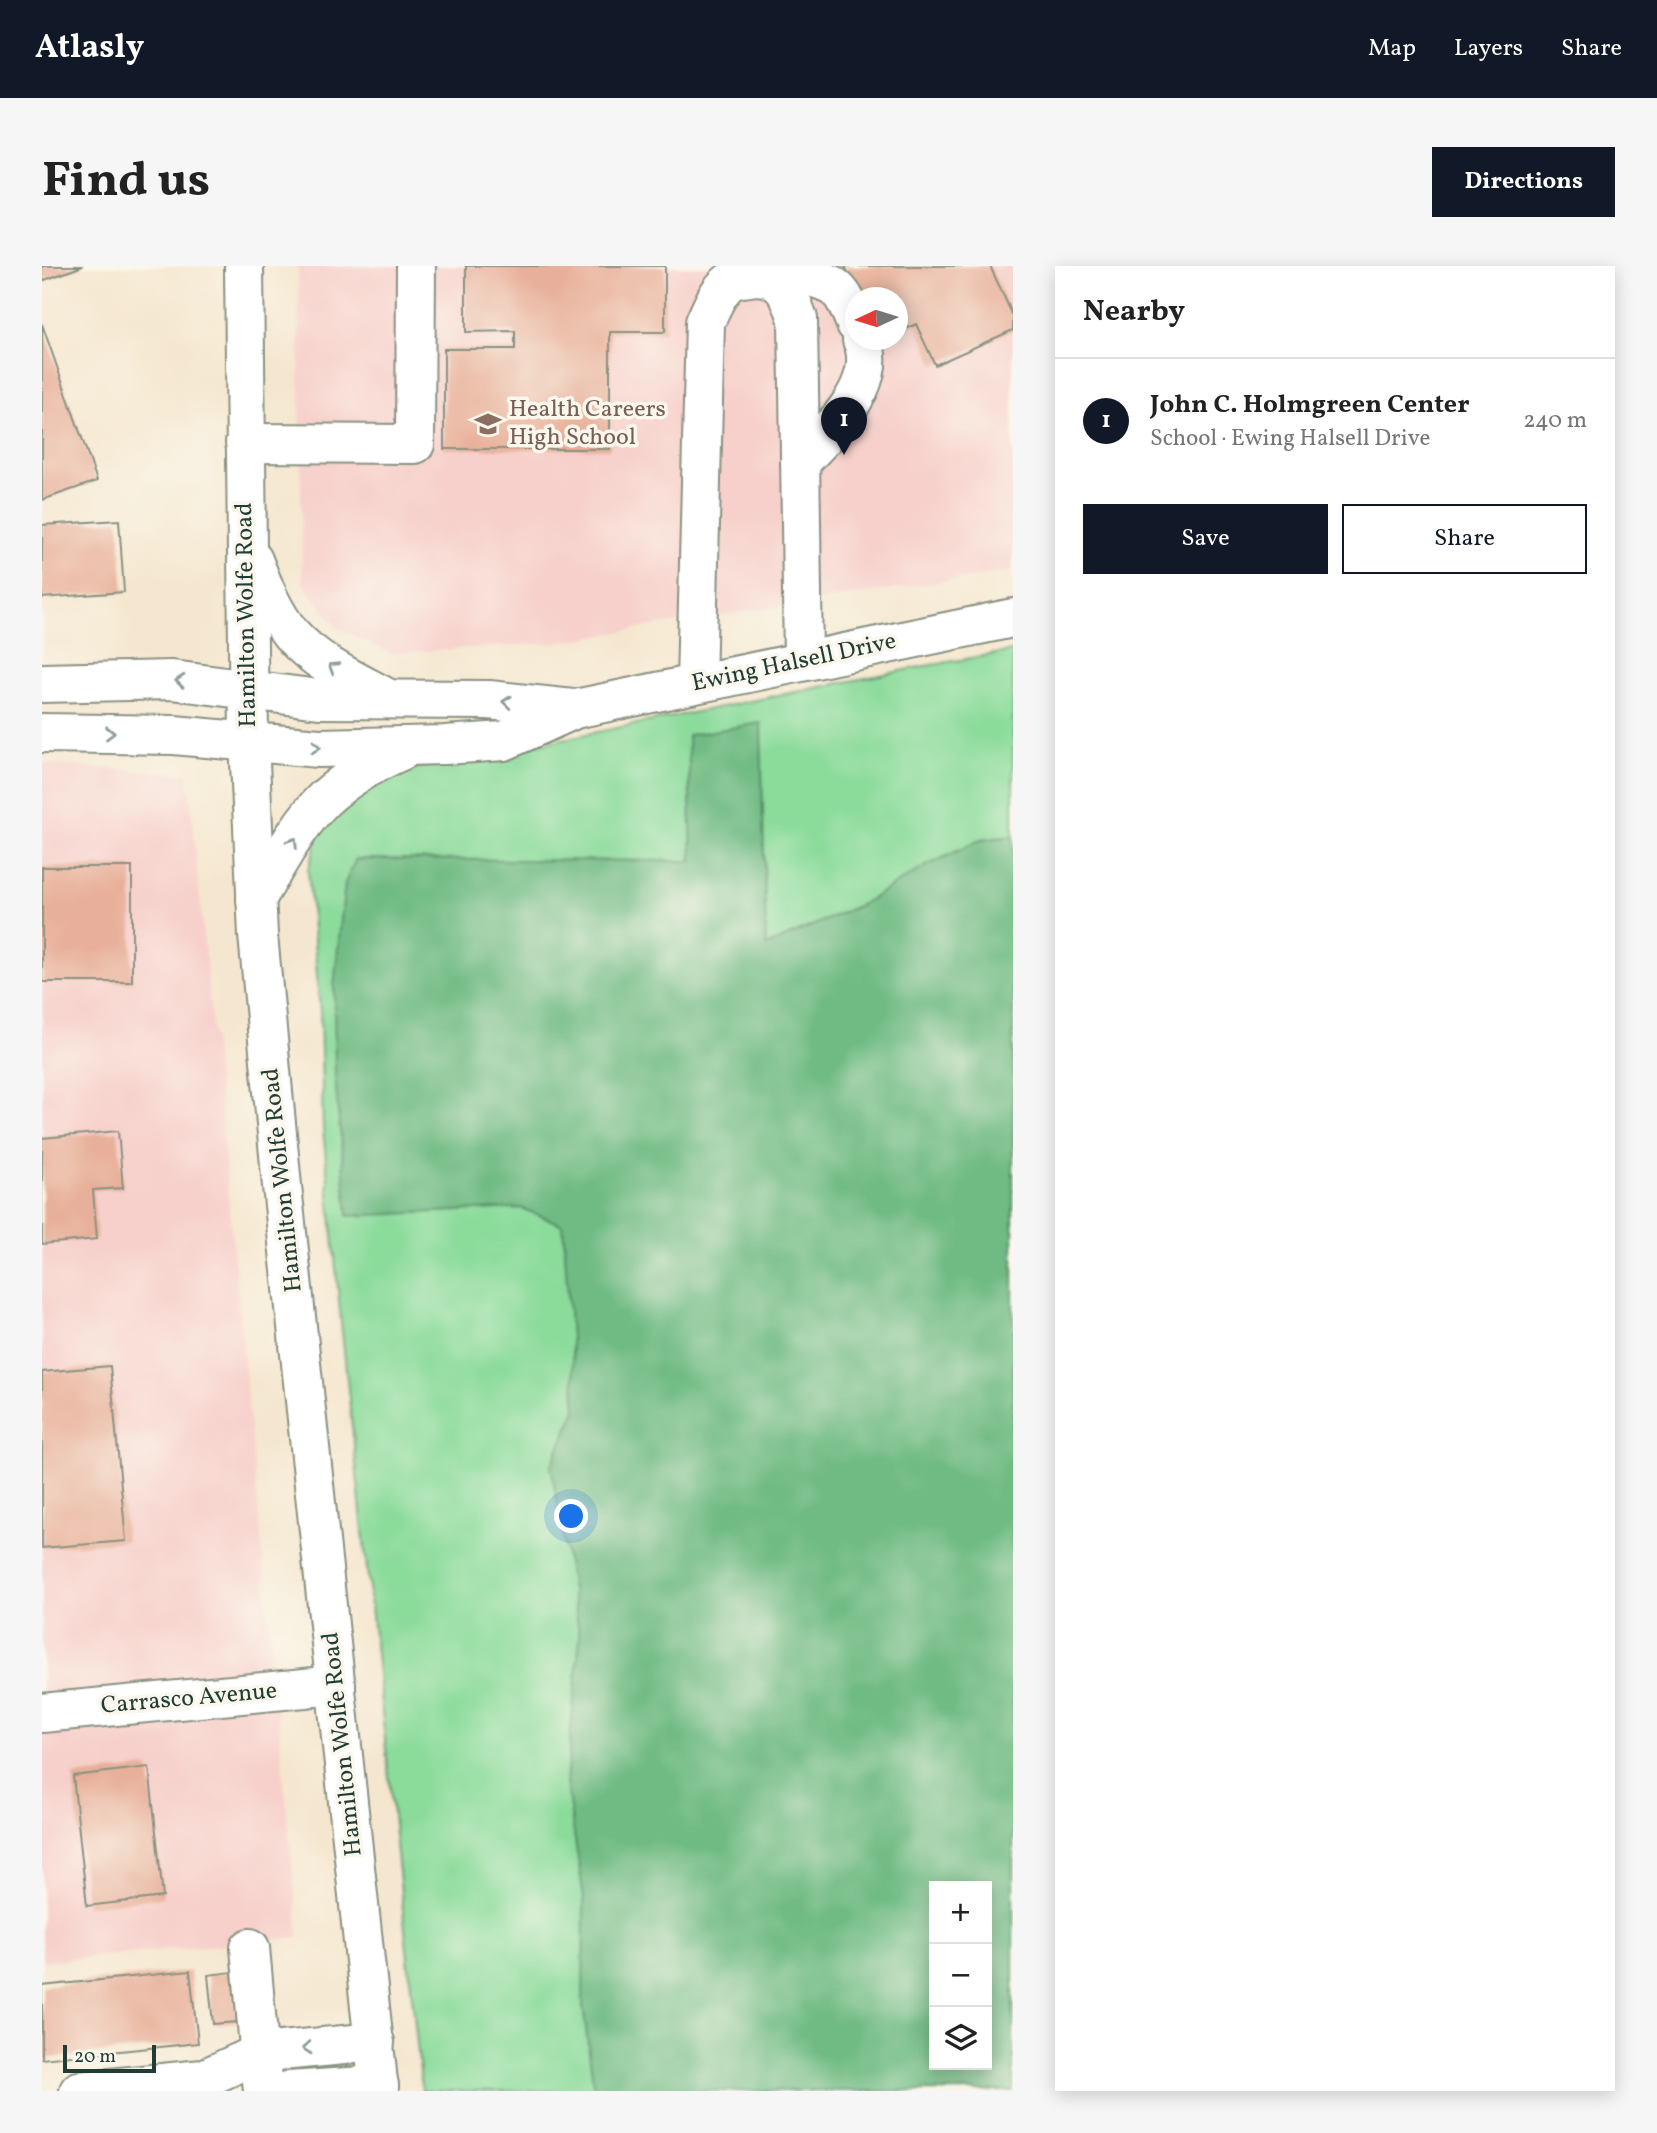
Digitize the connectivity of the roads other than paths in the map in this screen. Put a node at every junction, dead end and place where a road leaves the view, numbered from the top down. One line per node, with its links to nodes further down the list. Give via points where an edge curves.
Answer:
1 (244, 266): 6 (street, Hamilton Wolfe Road)
2 (416, 266): 6 (street, via 415,444)
3 (757, 276): 4 (street, via 814,277 834,287); 7 (street, via 780,282 798,319); 12 (street, via 732,281 719,293 705,322)
4 (845, 300)
5 (867, 350): 7 (street, via 865,373 847,411)
6 (245, 443): 8 (street, Hamilton Wolfe Road)
7 (800, 463): 10 (street)
8 (246, 542): 13 (street, Hamilton Wolfe Road); 14 (street, one-way to 8, via 315,655 291,634 269,600)
9 (1013, 618): 10 (street, Ewing Halsell Drive)
10 (803, 660): 12 (street, Ewing Halsell Drive)
11 (42, 683): 13 (street, Ewing Halsell Drive, one-way to 11, via 172,680)
12 (696, 683): 15 (street, Ewing Halsell Drive)
13 (248, 690): 14 (street, Ewing Halsell Drive, via 319,699); 17 (street, Hamilton Wolfe Road)
14 (392, 701): 15 (street, Ewing Halsell Drive, one-way to 14, via 489,700)
15 (575, 709): 18 (street, Ewing Halsell Drive, via 504,740)
16 (42, 733): 17 (street, Ewing Halsell Drive, one-way to 17)
17 (248, 740): 18 (street, Ewing Halsell Drive, one-way to 18, via 319,748); 19 (street, Hamilton Wolfe Road)
18 (411, 746): 19 (street, one-way to 18, via 325,799 370,765)
19 (256, 900): 20 (street, Hamilton Wolfe Road)
20 (336, 1685): 21 (street, Carrasco Avenue); 23 (street, Hamilton Wolfe Road)
21 (42, 1713)
22 (250, 1948): 24 (street)
23 (375, 2042): 24 (street, one-way to 24); 26 (street, Hamilton Wolfe Road)
24 (260, 2053): 25 (street); 29 (street)
25 (203, 2079): 27 (street); 28 (street)
26 (379, 2088): 30 (street)
27 (79, 2091)
28 (256, 2091)
29 (263, 2091)
30 (289, 2091)

